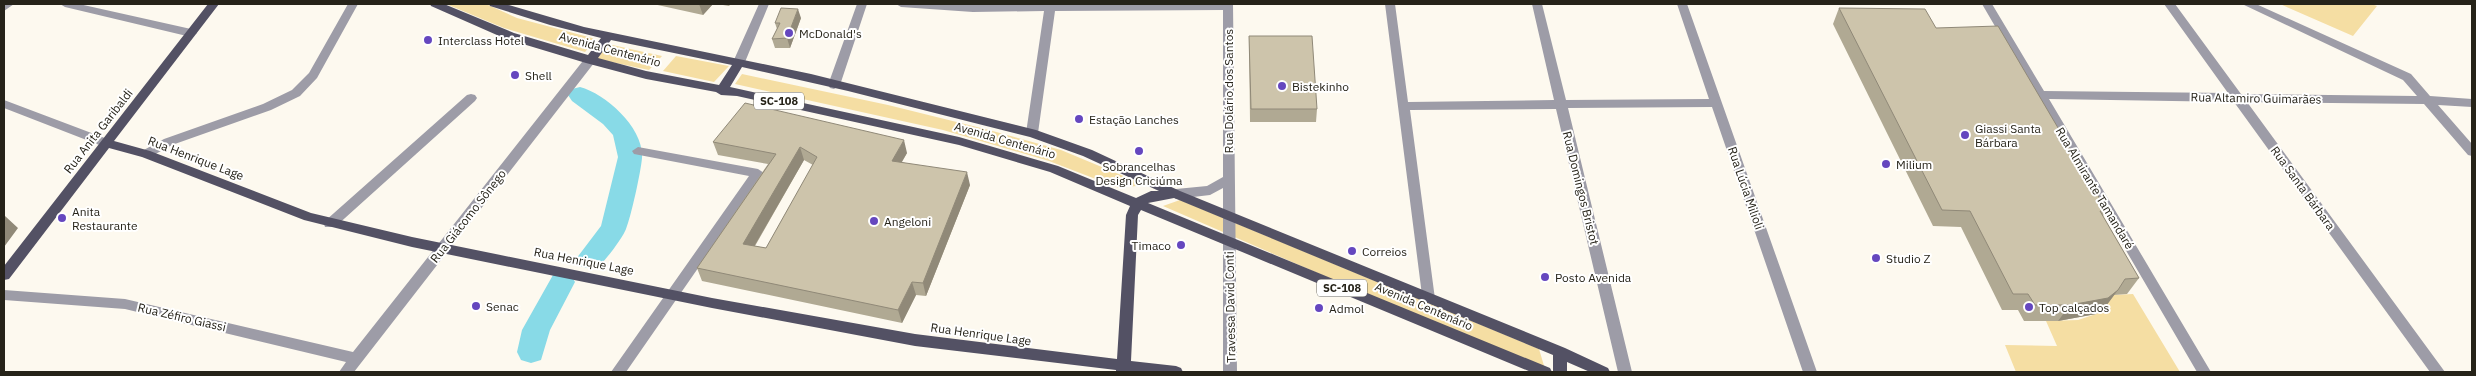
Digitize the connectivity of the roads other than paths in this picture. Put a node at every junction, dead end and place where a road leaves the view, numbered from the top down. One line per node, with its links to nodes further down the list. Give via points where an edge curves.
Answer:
1 (9, 4): 19 (street)
2 (65, 4): 21 (street)
3 (214, 4): 21 (main road, Rua Anita Garibaldi)
4 (353, 4): 40 (street, via 313,75 296,93 267,107 168,142)
5 (435, 4): 23 (main road, Avenida Centenário / SC-108, via 517,38)
6 (494, 4): 20 (main road, Avenida Centenário)
7 (517, 4): 20 (street)
8 (764, 4): 24 (street)
9 (862, 4): 25 (street)
10 (901, 4): 17 (street, via 973,8)
11 (1390, 4): 35 (street)
12 (1536, 4): 33 (street, Rua Domingos Bristot)
13 (1682, 4): 34 (street, Rua Lúcia Milioli)
14 (1987, 4): 27 (street, Rua Almirante Tamandaré)
15 (2169, 4): 29 (street, Rua Santa Bárbara)
16 (2247, 4): 30 (street, via 2407,77)
17 (1050, 5): 18 (street); 36 (street)
18 (1228, 5): 41 (street, Rua Dolário dos Santos)
19 (4, 7)
20 (522, 14): 22 (main road, Avenida Centenário)
21 (191, 33): 37 (main road, Rua Anita Garibaldi)
22 (608, 37): 23 (main road); 24 (main road, Avenida Centenário)
23 (590, 60): 26 (main road, Avenida Centenário / SC-108); 49 (street, Rua Giácomo Sônego)
24 (739, 62): 25 (main road, Avenida Centenário / SC-108); 26 (main road)
25 (834, 84): 36 (main road, Avenida Centenário / SC-108)
26 (721, 91): 43 (main road, Avenida Centenário / SC-108, via 982,147 1054,169)
27 (2040, 95): 29 (street, Rua Altamiro Guimarães); 66 (street, Rua Almirante Tamandaré)
28 (471, 98): 47 (street)
29 (2237, 98): 30 (street, Rua Altamiro Guimarães); 67 (street, Rua Santa Bárbara)
30 (2427, 100): 31 (street, Rua Altamiro Guimarães); 39 (street)
31 (2472, 103)
32 (4, 104): 37 (street, Rua Henrique Lage)
33 (1561, 104): 34 (street); 35 (street); 64 (street, Rua Domingos Bristot)
34 (1717, 104): 65 (street, Rua Lúcia Milioli)
35 (1403, 106): 53 (street)
36 (1032, 133): 42 (main road, Avenida Centenário / SC-108, via 1085,151)
37 (106, 143): 40 (main road, Rua Henrique Lage); 50 (main road, Rua Anita Garibaldi)
38 (638, 151): 52 (street, via 758,173)
39 (2472, 152)
40 (146, 154): 47 (main road, Rua Henrique Lage)
41 (1228, 179): 42 (street, via 1210,190); 46 (street, Rua Dolário dos Santos)
42 (1176, 194): 44 (main road, via 1151,196); 46 (main road, Avenida Centenário / SC-108)
43 (1123, 196): 44 (main road, Avenida Centenário / SC-108); 45 (main road)
44 (1138, 202): 45 (main road); 48 (main road, Avenida Centenário / SC-108)
45 (1132, 215): 56 (main road)
46 (1229, 216): 48 (street, Travessa David Conti); 53 (main road, Avenida Centenário / SC-108)
47 (330, 224): 49 (main road, Rua Henrique Lage)
48 (1229, 241): 60 (street, Travessa David Conti); 61 (main road, Avenida Centenário / SC-108)
49 (442, 248): 52 (main road, Rua Henrique Lage); 55 (street, Rua Giácomo Sônego)
50 (4, 275)
51 (4, 294): 55 (street, Rua Zéfiro Giassi, via 125,304)
52 (673, 295): 56 (main road, Rua Henrique Lage, via 915,340); 58 (street)
53 (1428, 299): 54 (main road, Avenida Centenário / SC-108)
54 (1560, 352): 62 (main road); 63 (main road, Avenida Centenário / SC-108)
55 (357, 359): 57 (street, Rua Giácomo Sônego)
56 (1123, 369): 59 (main road, Rua Henrique Lage)
57 (346, 372)
58 (618, 372)
59 (1176, 372)
60 (1230, 372)
61 (1545, 372)
62 (1560, 372)
63 (1603, 372)
64 (1625, 372)
65 (1810, 372)
66 (2204, 372)
67 (2438, 372)

